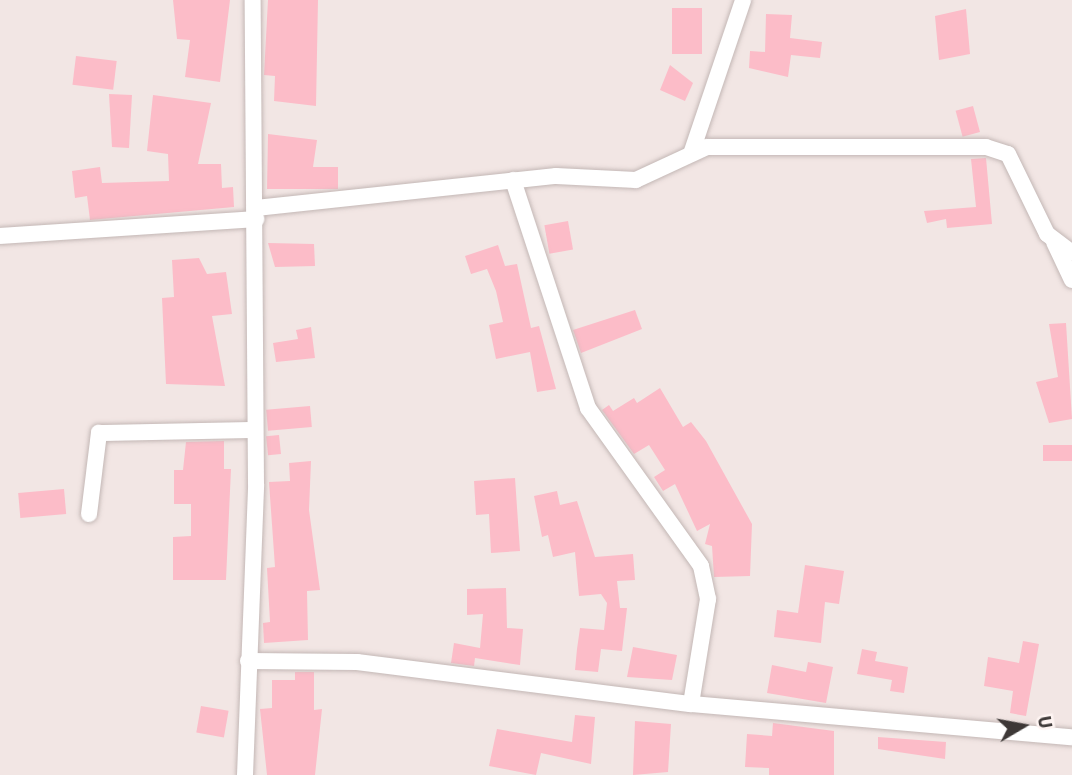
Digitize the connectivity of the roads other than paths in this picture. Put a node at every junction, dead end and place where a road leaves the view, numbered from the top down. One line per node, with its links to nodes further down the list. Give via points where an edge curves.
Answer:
1 (253, 0): 5 (street)
2 (743, 0): 3 (street)
3 (692, 152): 4 (street, via 660,174 636,180); 7 (street, via 724,146 996,148 1012,160)
4 (513, 180): 5 (street); 13 (street, via 588,408 701,566 708,599)
5 (256, 214): 6 (street); 10 (street)
6 (0, 236)
7 (1054, 242): 8 (street); 9 (street)
8 (1072, 253)
9 (1072, 280)
10 (256, 430): 11 (street, via 99,433); 12 (street)
11 (89, 514)
12 (248, 661): 13 (street, via 357,662); 15 (street)
13 (691, 704): 14 (street)
14 (1072, 737)
15 (246, 775)

